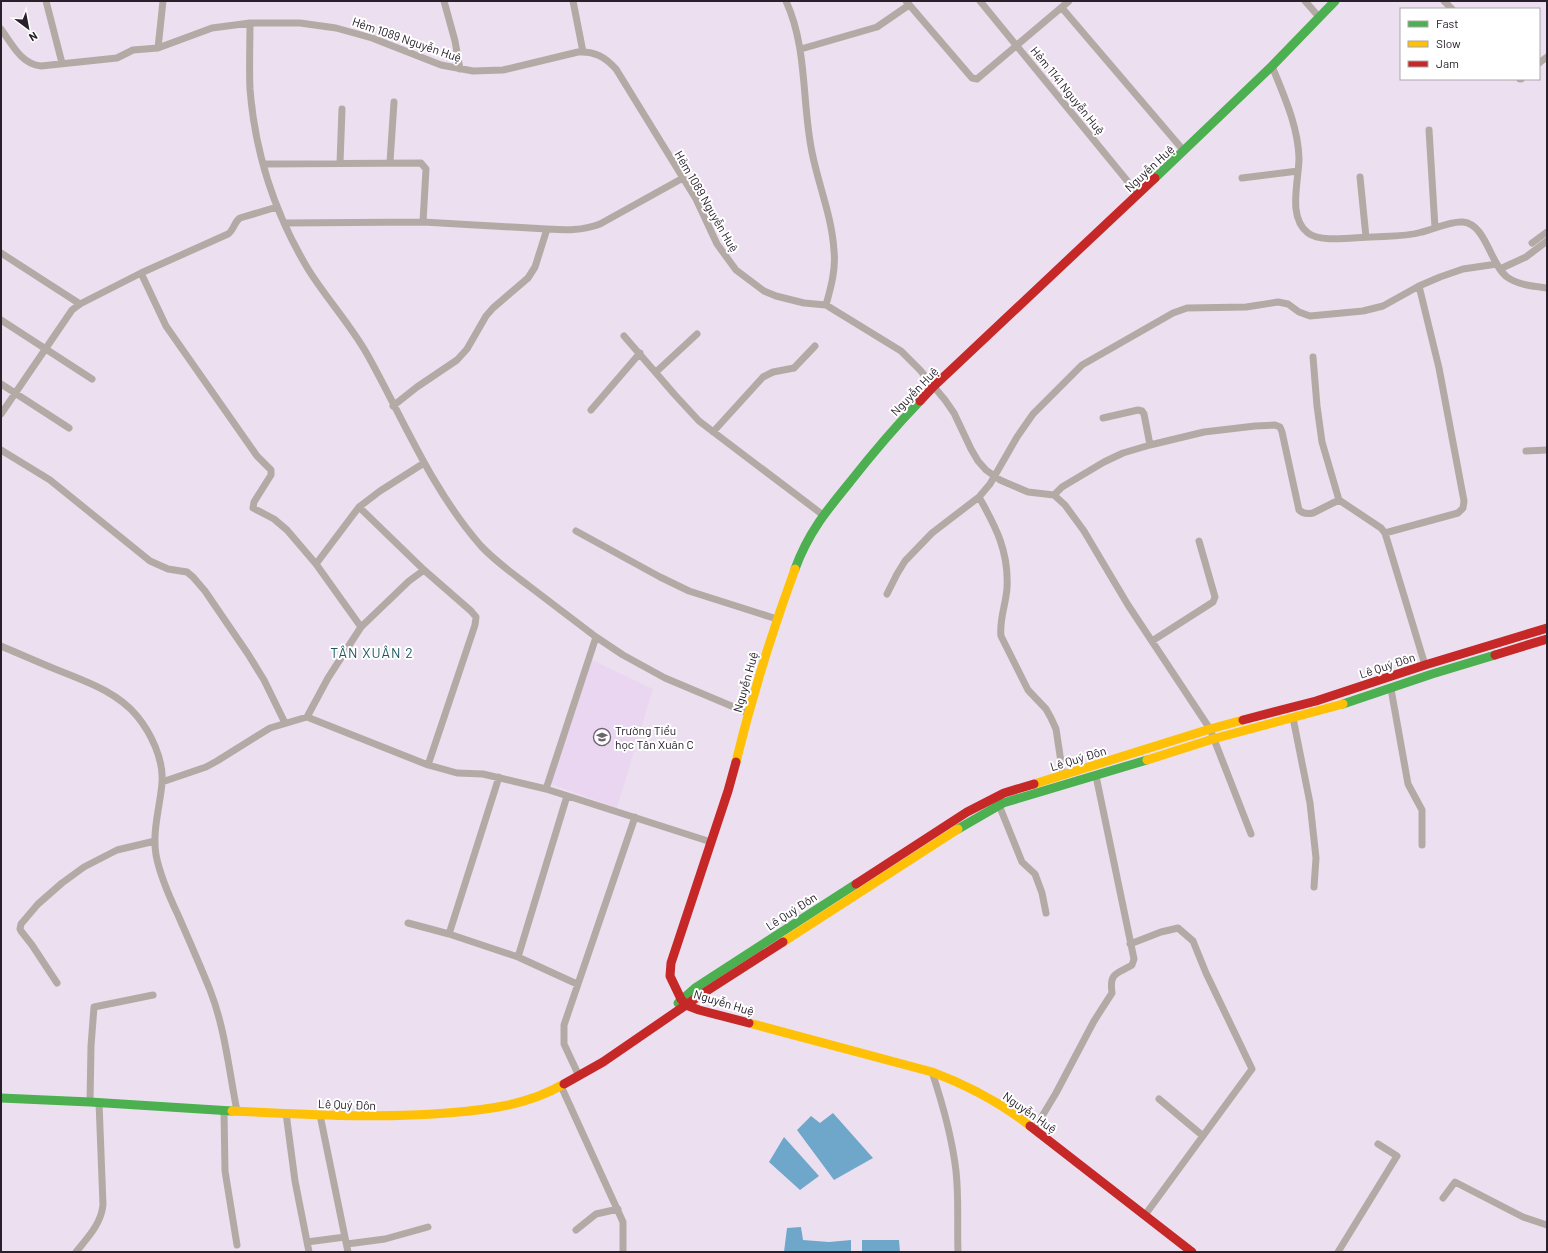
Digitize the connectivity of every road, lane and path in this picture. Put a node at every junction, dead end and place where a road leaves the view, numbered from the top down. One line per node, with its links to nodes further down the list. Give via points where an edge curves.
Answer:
1 (46, 1): 19 (street)
2 (164, 1): 16 (street)
3 (444, 1): 21 (street)
4 (573, 1): 18 (street)
5 (786, 1): 17 (street)
6 (980, 1): 15 (street, Hẻm 1141 Nguyễn Huệ)
7 (1069, 1): 11 (street)
8 (1305, 1): 12 (street)
9 (1335, 1): 12 (main road, Nguyễn Huệ)
10 (908, 3): 15 (street, via 974,79 978,79); 17 (street, via 884,23)
11 (1062, 8): 15 (street); 25 (street)
12 (1319, 17): 20 (main road, Nguyễn Huệ)
13 (250, 23): 16 (street, Hẻm 1089 Nguyễn Huệ, via 212,28); 21 (street, Hẻm 1089 Nguyễn Huệ, via 300,23 336,28 378,40 441,65); 28 (street, via 250,88 257,144)
14 (1, 29): 19 (street, Hẻm 1089 Nguyễn Huệ, via 28,63 41,66)
15 (1017, 45): 33 (street, Hẻm 1141 Nguyễn Huệ)
16 (158, 48): 19 (street, Hẻm 1089 Nguyễn Huệ, via 133,50 117,58)
17 (801, 49): 49 (street, via 811,148 827,208 835,252)
18 (583, 52): 21 (street, Hẻm 1089 Nguyễn Huệ, via 503,70); 31 (street, Hẻm 1089 Nguyễn Huệ, via 604,57 616,69)
19 (62, 63)
20 (1272, 66): 25 (main road, Nguyễn Huệ); 29 (street, via 1293,123 1297,141)
21 (460, 69)
22 (394, 102): 26 (street)
23 (342, 109): 27 (street)
24 (1429, 130): 37 (street)
25 (1184, 151): 33 (main road, Nguyễn Huệ)
26 (390, 162): 27 (street); 35 (street, via 418,162 425,166)
27 (340, 163): 28 (street)
28 (263, 164): 34 (street)
29 (1298, 171): 32 (street); 40 (street, via 1297,216 1304,229 1316,237)
30 (1360, 177): 40 (street)
31 (683, 178): 38 (street, via 588,229); 49 (street, Hẻm 1089 Nguyễn Huệ, via 717,244 736,270 764,291 776,296)
32 (1242, 178)
33 (1138, 194): 60 (main road, Nguyễn Huệ)
34 (277, 207): 36 (street); 45 (street, via 240,218 228,234)
35 (423, 222): 36 (street); 38 (street)
36 (284, 223): 62 (street, via 310,271 366,353)
37 (1435, 228): 40 (street, via 1409,235); 44 (street, via 1463,222 1474,227)
38 (547, 229): 62 (street, via 535,267 528,278 486,316 457,360)
39 (1547, 232): 42 (street)
40 (1366, 237)
41 (1547, 240): 44 (street, via 1526,257)
42 (1532, 243)
43 (1, 253): 48 (street)
44 (1498, 266): 46 (street, via 1463,269); 47 (street, via 1507,276 1520,284)
45 (141, 273): 48 (street); 82 (street, via 166,326 256,456 271,470 271,475 253,505 254,509 279,522)
46 (1419, 286): 73 (street, via 1383,306 1363,311 1310,316 1288,304 1278,302 1246,307 1180,309 1082,365 1033,414); 80 (street, via 1437,362 1464,501 1463,508 1458,513)
47 (1547, 288)
48 (80, 304): 54 (street, via 69,313)
49 (826, 305): 60 (street, Hẻm 1089 Nguyễn Huệ, via 901,351)
50 (1, 320): 54 (street)
51 (697, 334): 57 (street)
52 (624, 336): 55 (street)
53 (816, 346): 67 (street, via 794,368 773,372 763,377)
54 (46, 348): 58 (street); 61 (street)
55 (640, 353): 57 (street); 63 (street)
56 (1313, 357): 76 (street, via 1322,442)
57 (656, 372): 67 (street, via 689,411)
58 (92, 379)
59 (1, 384): 61 (street)
60 (934, 386): 73 (street, Hẻm 1089 Nguyễn Huệ, via 954,413 978,461); 78 (main road, Nguyễn Huệ, via 876,449)
61 (15, 394): 64 (street); 66 (street)
62 (393, 406): 72 (street)
63 (591, 410)
64 (1, 414)
65 (1103, 418): 68 (street, via 1142,411)
66 (69, 428)
67 (713, 432): 78 (street)
68 (1150, 445): 74 (street, via 1104,462 1062,486); 76 (street, via 1204,432 1275,425 1280,427 1282,432 1299,510 1309,514)
69 (1, 450): 99 (street, via 50,480 150,561 163,567 190,573 248,654)
70 (1547, 450): 71 (street)
71 (1526, 451)
72 (424, 462): 77 (street); 88 (street, via 466,528 482,547 500,564)
73 (994, 476): 74 (street, Hẻm 1089 Nguyễn Huệ, via 1028,492); 75 (street)
74 (1054, 494): 91 (street, via 1084,531)
75 (980, 497): 84 (street, via 919,545 897,574); 103 (street, via 994,522 1003,551 1007,587 1001,636 1028,690 1051,718 1056,730)
76 (1339, 500): 80 (street, via 1382,528)
77 (359, 507): 82 (street); 83 (street)
78 (823, 515): 85 (main road, Nguyễn Huệ, via 799,558)
79 (576, 531): 85 (street, via 689,591)
80 (1385, 533): 94 (street)
81 (1199, 541): 91 (street, via 1215,596 1214,602)
82 (316, 564): 86 (street)
83 (424, 570): 86 (street, via 409,581); 102 (street, via 476,617)
84 (888, 594)
85 (777, 619): 96 (main road, Nguyễn Huệ)
86 (361, 628): 97 (street)
87 (1547, 628): 89 (main road, Lê Quý Đôn)
88 (596, 637): 96 (street, via 665,678); 107 (street)
89 (1512, 639): 93 (main road); 94 (main road, Lê Quý Đôn)
90 (1547, 639): 93 (main road, Lê Quý Đôn)
91 (1152, 641): 100 (street)
92 (1, 646): 106 (street, via 106,691 130,708 149,734 156,750)
93 (1516, 649): 95 (main road, Lê Quý Đôn)
94 (1425, 665): 100 (main road, Lê Quý Đôn, via 1316,701)
95 (1391, 689): 98 (main road, Lê Quý Đôn); 114 (street, via 1408,784 1422,810)
96 (748, 713): 113 (main road, Nguyễn Huệ, via 728,790)
97 (307, 716): 99 (street); 102 (street)
98 (1293, 718): 101 (main road, Lê Quý Đôn); 116 (street, via 1310,803 1316,858)
99 (285, 723): 106 (street, via 270,728 206,767)
100 (1210, 729): 101 (street); 103 (main road, Lê Quý Đôn)
101 (1213, 739): 104 (main road, Lê Quý Đôn); 111 (street)
102 (428, 765): 105 (street, via 457,773)
103 (1063, 775): 115 (main road, Lê Quý Đôn, via 990,799 970,810)
104 (1096, 776): 109 (main road, Lê Quý Đôn); 120 (street)
105 (499, 777): 107 (street); 119 (street)
106 (162, 782): 112 (street)
107 (546, 789): 108 (street)
108 (567, 796): 110 (street); 121 (street)
109 (999, 805): 115 (main road, Lê Quý Đôn); 117 (street, via 1022,862 1035,874)
110 (635, 817): 113 (street); 123 (street)
111 (1251, 834)
112 (155, 841): 122 (street, via 117,850 84,867 38,904 21,924 21,931); 133 (street, via 166,889 215,1004)
113 (711, 842): 125 (main road, Nguyễn Huệ, via 671,963 670,976)
114 (1422, 845)
115 (892, 866): 125 (main road, Lê Quý Đôn)
116 (1314, 887)
117 (1046, 913)
118 (408, 924): 119 (street)
119 (449, 934): 121 (street)
120 (1130, 944): 136 (street, via 1134,959 1132,965 1116,973 1112,978 1112,993); 137 (street, via 1178,928 1188,935 1251,1066 1252,1069)
121 (518, 957): 123 (street)
122 (57, 983)
123 (577, 984): 127 (street, via 564,1025 564,1044)
124 (153, 995): 131 (street, via 94,1007 91,1046)
125 (683, 1002): 126 (main road, Nguyễn Huệ, via 698,1010); 127 (main road, Lê Quý Đôn, via 669,1018)
126 (932, 1072): 136 (main road, Nguyễn Huệ, via 954,1080 1010,1110); 151 (street, via 950,1135 956,1172)
127 (580, 1076): 128 (main road, Lê Quý Đôn)
128 (561, 1086): 135 (main road, Lê Quý Đôn, via 521,1102 486,1110 375,1117); 140 (street)
129 (1, 1098): 131 (main road, Lê Quý Đôn)
130 (1159, 1099): 137 (street)
131 (95, 1102): 132 (main road, Lê Quý Đôn); 148 (street, via 102,1216)
132 (224, 1111): 133 (main road, Lê Quý Đôn); 146 (street, via 226,1172)
133 (237, 1111): 134 (main road, Lê Quý Đôn)
134 (286, 1113): 135 (main road, Lê Quý Đôn); 145 (street, via 295,1182)
135 (320, 1115): 147 (street)
136 (1035, 1128): 141 (main road, Nguyễn Huệ)
137 (1203, 1136): 141 (street)
138 (1378, 1144): 153 (street, via 1397,1156)
139 (1443, 1198): 142 (street, via 1455,1182 1523,1217)
140 (618, 1209): 144 (street, via 596,1214); 150 (street, via 623,1222)
141 (1145, 1215): 152 (main road, Nguyễn Huệ)
142 (1547, 1225)
143 (428, 1227): 147 (street, via 385,1239)
144 (576, 1230)
145 (307, 1242): 147 (street); 149 (street)
146 (237, 1245)
147 (347, 1245)
148 (76, 1252)
149 (309, 1252)
150 (623, 1252)
151 (958, 1252)
152 (1192, 1252)
153 (1338, 1252)

